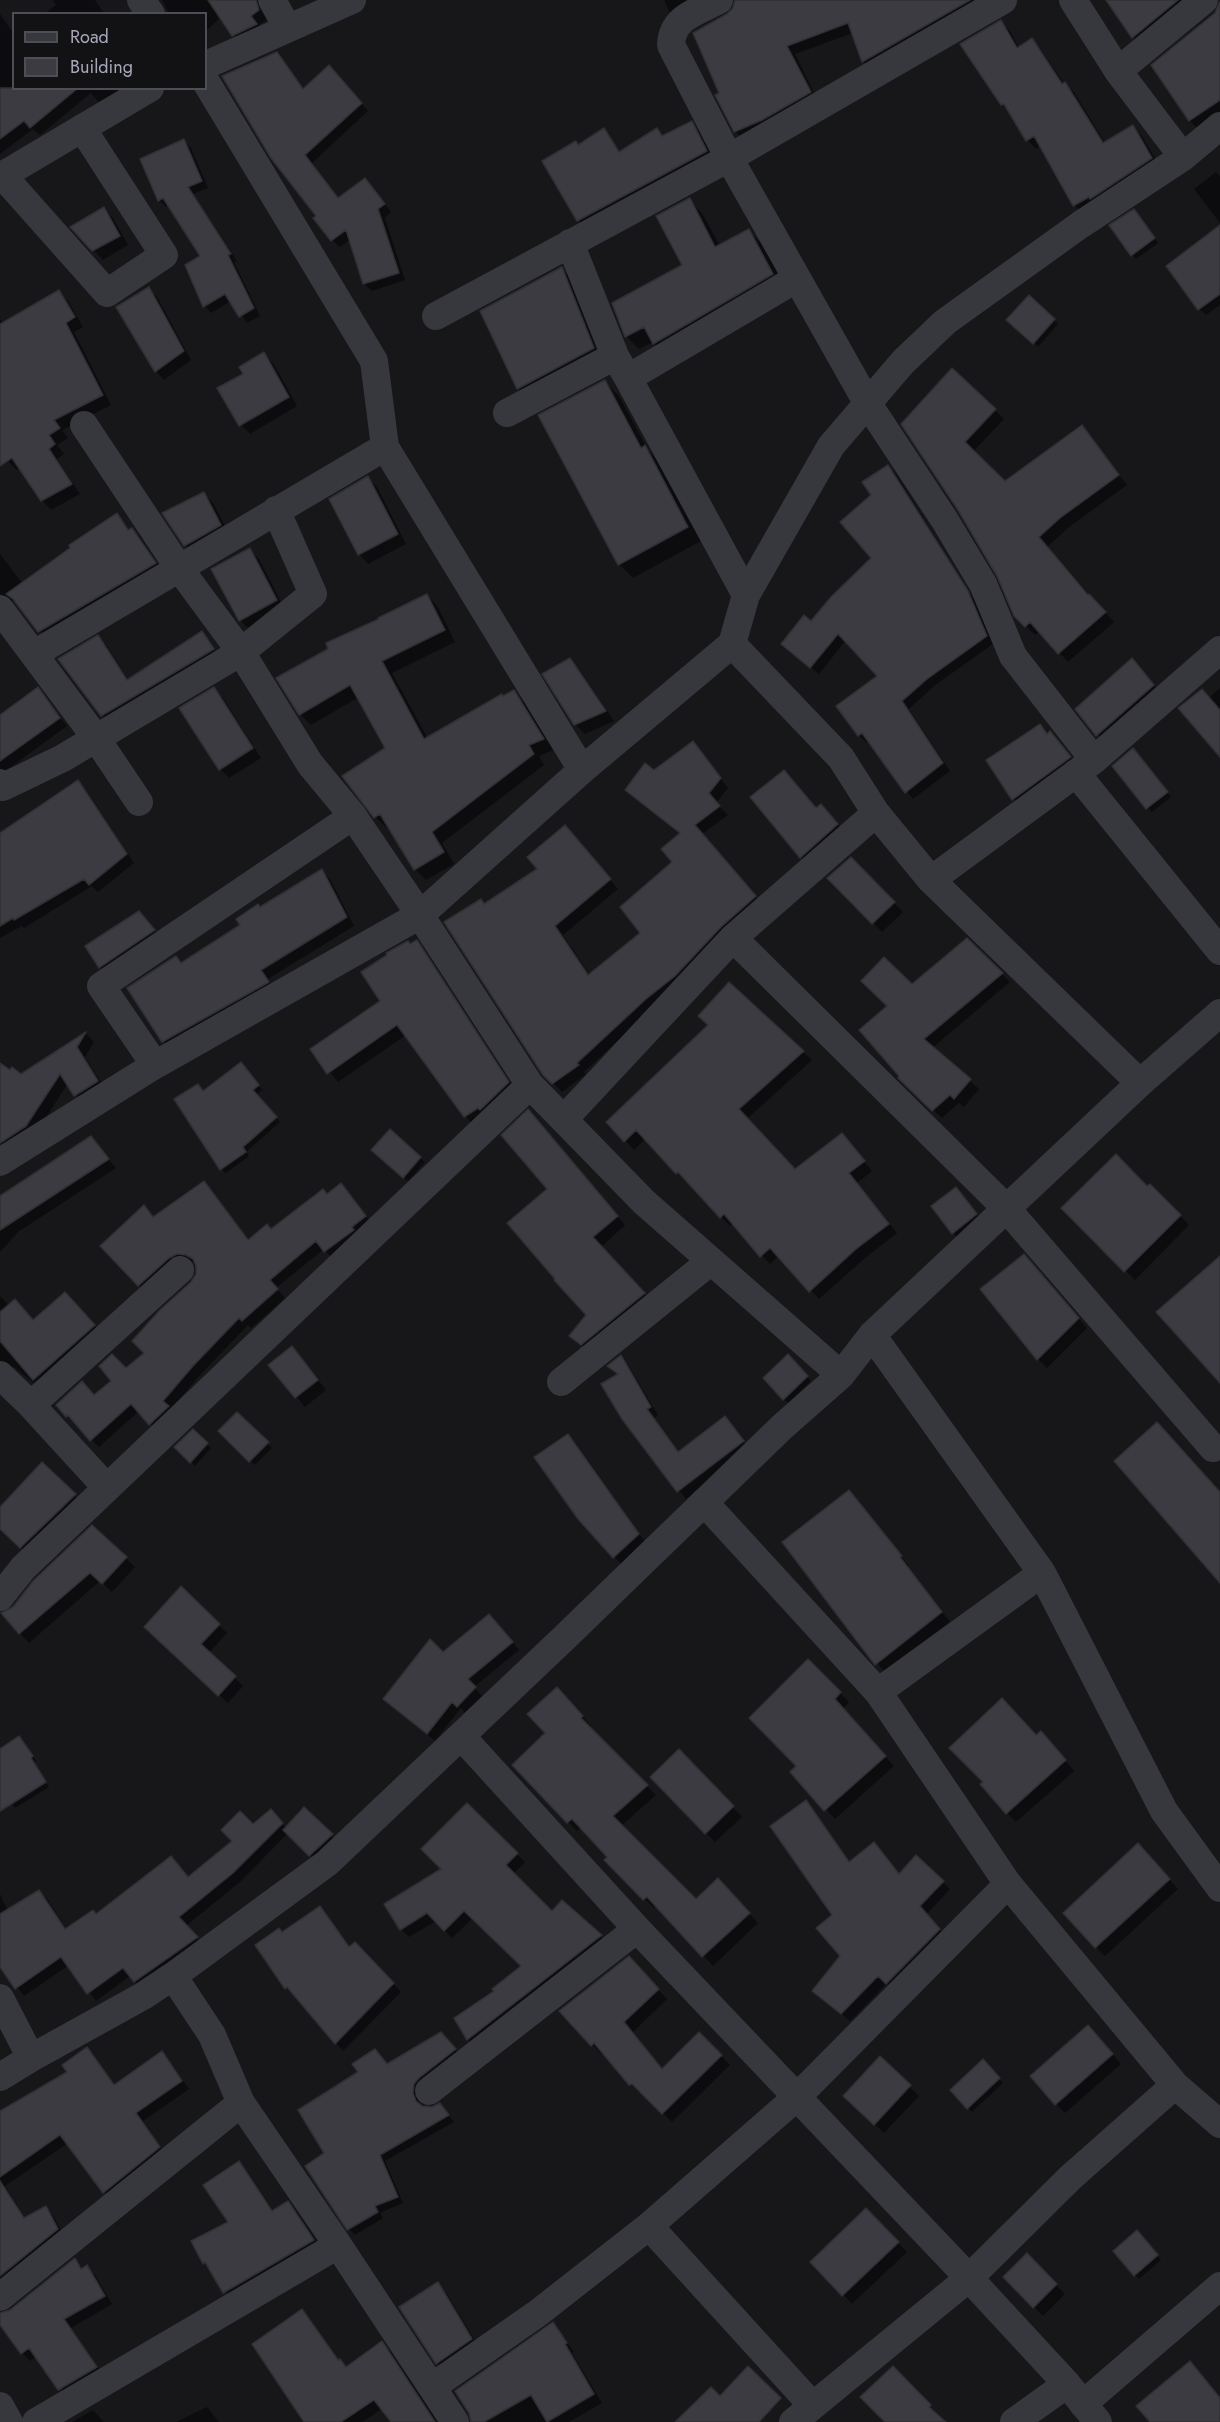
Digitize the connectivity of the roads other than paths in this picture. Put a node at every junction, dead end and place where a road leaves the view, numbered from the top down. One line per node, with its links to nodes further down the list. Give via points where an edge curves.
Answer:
1 (141, 0): 8 (street)
2 (272, 0): 9 (street)
3 (352, 0): 9 (street)
4 (719, 0): 17 (street, via 679,22 672,32 671,45)
5 (1003, 0): 17 (street)
6 (1072, 0): 11 (street)
7 (1204, 0): 11 (street)
8 (150, 12)
9 (287, 27): 10 (street)
10 (207, 65)
11 (1118, 71): 16 (street)
12 (207, 84): 26 (street, via 374,361)
13 (147, 90): 15 (street)
14 (1220, 126): 16 (street)
15 (82, 128): 18 (street); 18 (street, via 164,255 107,293)
16 (1183, 157): 23 (street, via 945,322 903,362)
17 (729, 158): 19 (street); 20 (street)
18 (1, 177)
19 (570, 243): 21 (street); 22 (street)
20 (796, 279): 22 (street); 23 (street)
21 (436, 316)
22 (622, 367): 24 (street); 29 (street)
23 (868, 404): 29 (street, via 831,446); 36 (street, via 944,519 983,585 1013,656)
24 (507, 413)
25 (84, 425): 28 (street)
26 (385, 447): 27 (street); 37 (street)
27 (276, 510): 28 (street); 33 (street, via 313,594)
28 (178, 568): 33 (street); 34 (street)
29 (746, 595): 31 (street)
30 (0, 609): 34 (street)
31 (732, 644): 37 (street); 40 (street, via 841,758)
32 (1220, 650): 36 (street)
33 (241, 652): 35 (street); 41 (street, via 310,764)
34 (34, 654): 35 (street)
35 (96, 738): 38 (street, via 3,787); 39 (street)
36 (1085, 766): 42 (street); 45 (street)
37 (582, 771): 43 (street)
38 (0, 783)
39 (139, 802)
40 (876, 813): 42 (street); 44 (street)
41 (353, 816): 43 (street); 47 (street, via 101,986)
42 (931, 880): 48 (street)
43 (420, 915): 47 (street); 49 (street)
44 (733, 938): 50 (street); 52 (street)
45 (1220, 951)
46 (1220, 1013): 48 (street)
47 (155, 1065): 51 (street)
48 (1140, 1083): 52 (street)
49 (530, 1085): 50 (street); 61 (street)
50 (564, 1119): 53 (street, via 644,1202)
51 (0, 1162)
52 (1006, 1208): 55 (street); 60 (street)
53 (711, 1261): 57 (street); 58 (street)
54 (180, 1270): 59 (street)
55 (872, 1335): 57 (street); 63 (street)
56 (0, 1375): 59 (street)
57 (841, 1375): 62 (street)
58 (561, 1382)
59 (31, 1405): 61 (street)
60 (1218, 1448)
61 (107, 1488): 64 (street, via 23,1568)
62 (704, 1502): 65 (street); 66 (street)
63 (1042, 1573): 65 (street); 68 (street, via 1164,1811)
64 (0, 1597)
65 (878, 1692): 67 (street)
66 (461, 1736): 69 (street); 70 (street, via 327,1863)
67 (1008, 1884): 74 (street); 76 (street)
68 (1220, 1888)
69 (637, 1929): 75 (street); 76 (street)
70 (172, 1976): 72 (street); 77 (street, via 212,2035)
71 (0, 1998): 72 (street)
72 (31, 2058): 73 (street)
73 (0, 2077)
74 (1175, 2085): 78 (street); 81 (street, via 1071,2177)
75 (429, 2091)
76 (798, 2096): 79 (street); 81 (street)
77 (241, 2103): 80 (street); 83 (street)
78 (1220, 2124)
79 (649, 2226): 84 (street, via 538,2313); 87 (street)
80 (338, 2245): 84 (street); 89 (street)
81 (969, 2278): 85 (street); 87 (street)
82 (1220, 2286): 85 (street)
83 (0, 2297)
84 (432, 2387): 90 (street)
85 (1083, 2403): 91 (street)
86 (0, 2406): 88 (street)
87 (803, 2413)
88 (9, 2422)
89 (36, 2422)
90 (455, 2422)
91 (1014, 2422)

